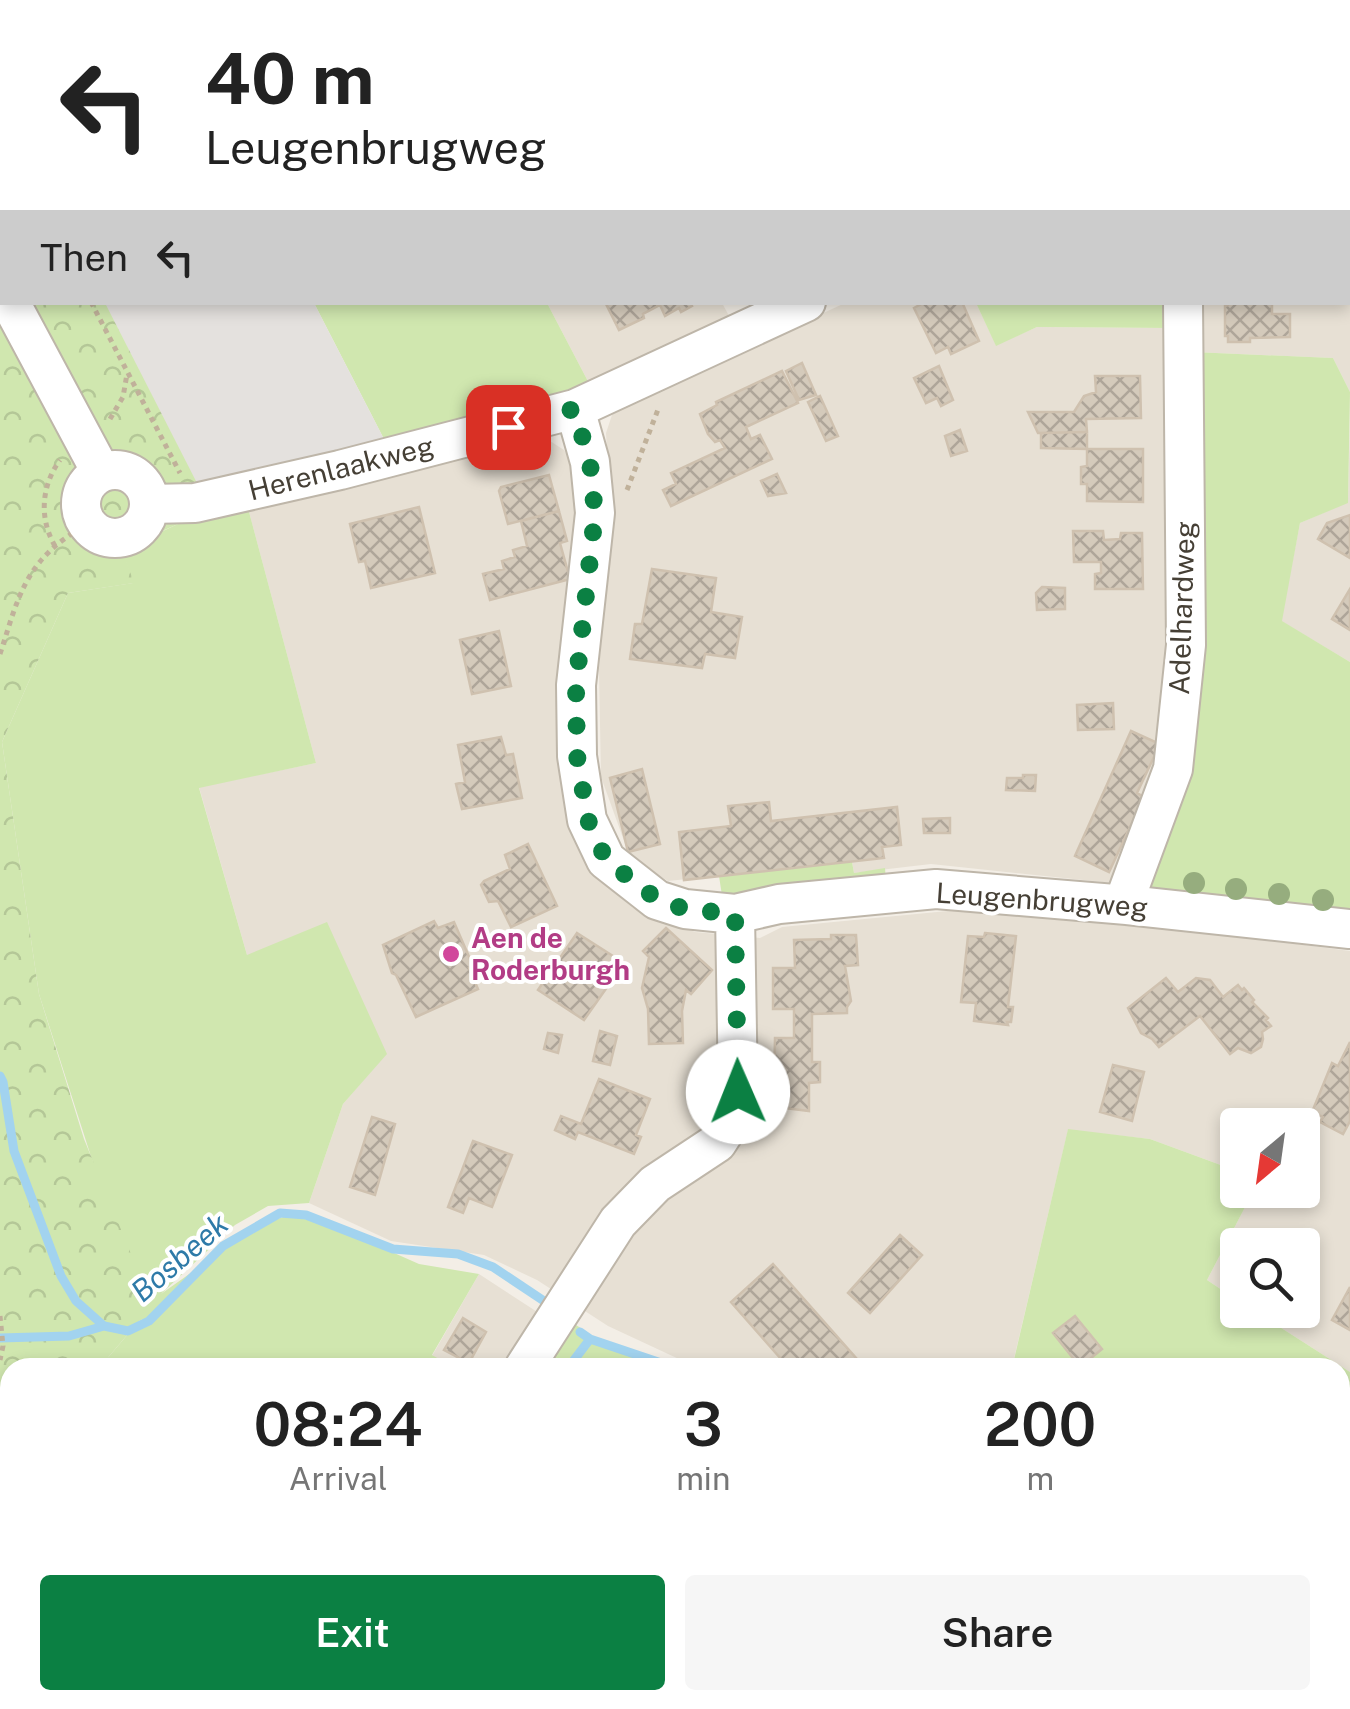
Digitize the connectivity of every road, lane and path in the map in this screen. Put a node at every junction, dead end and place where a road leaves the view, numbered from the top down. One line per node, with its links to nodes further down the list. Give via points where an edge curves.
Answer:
1 (12, 305): 8 (street)
2 (93, 305): 6 (path)
3 (800, 305): 5 (street, Herenlaakweg)
4 (1183, 305): 15 (street, Adelhardweg, via 1186,646 1173,768)
5 (676, 362): 7 (street, Herenlaakweg); 12 (path, via 618,513)
6 (127, 372): 8 (path, via 125,391 99,432); 9 (path)
7 (574, 409): 9 (street, Herenlaakweg); 12 (street, Leugenbrugweg, via 590,462)
8 (93, 457): 10 (street, via 134,475); 11 (street, via 92,478 82,494); 13 (path, via 72,449 47,485 44,521)
9 (195, 502): 10 (street, Herenlaakweg)
10 (150, 504): 11 (street, via 142,525 125,536 104,536)
11 (86, 523): 13 (path)
12 (593, 528): 16 (street, Leugenbrugweg, via 576,685 577,756 588,820 606,860 658,900)
13 (55, 546): 14 (path, via 18,597)
14 (0, 654)
15 (1126, 905): 16 (street, Leugenbrugweg, via 936,889); 17 (street, Leugenbrugweg)
16 (735, 914): 21 (street, via 734,1116 716,1143 655,1184 618,1222)
17 (1350, 928)
18 (0, 1316): 19 (path)
19 (2, 1325): 20 (path)
20 (0, 1358)
21 (530, 1358)

